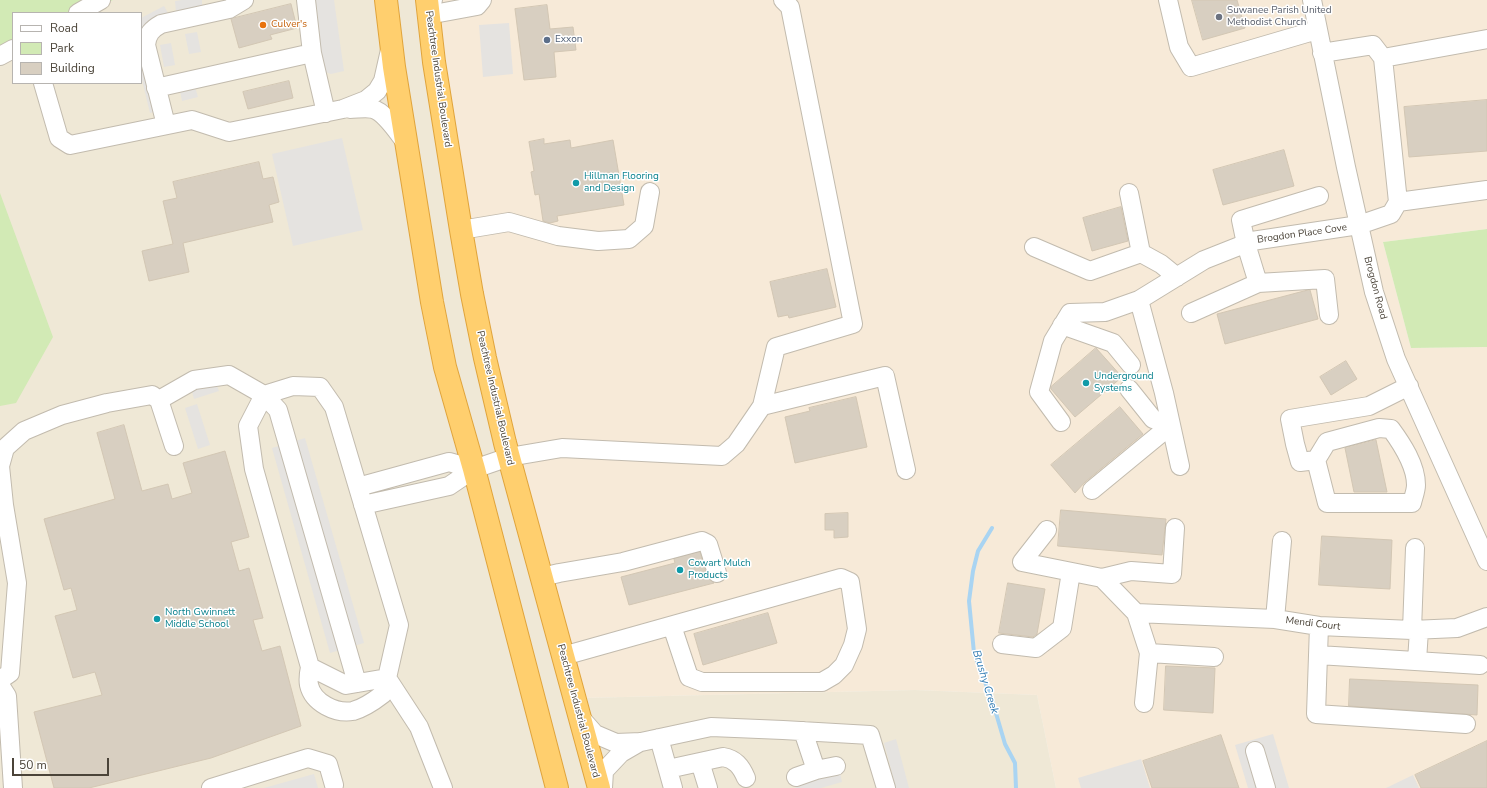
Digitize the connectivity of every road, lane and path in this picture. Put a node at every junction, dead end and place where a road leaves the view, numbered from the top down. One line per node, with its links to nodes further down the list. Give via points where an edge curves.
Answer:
1 (102, 0): 11 (street)
2 (244, 0): 10 (street, via 229,9)
3 (306, 0): 16 (street)
4 (386, 0): 14 (highway)
5 (482, 0): 9 (street, via 477,6 439,13)
6 (783, 0): 47 (street, via 790,7 853,324 776,347)
7 (1168, 0): 12 (street, via 1179,47 1191,68)
8 (1312, 0): 12 (street, Brogdon Road)
9 (429, 2): 32 (highway, Peachtree Industrial Boulevard, via 434,62)
10 (213, 6): 21 (street, via 152,29 146,45)
11 (80, 12)
12 (1318, 30): 17 (street, Brogdon Road)
13 (1487, 38): 19 (street)
14 (391, 44): 22 (street, via 377,91 366,100); 25 (highway)
15 (12, 50): 18 (street)
16 (312, 53): 21 (street); 23 (street)
17 (1322, 53): 19 (street, via 1373,45); 31 (street, Brogdon Road)
18 (0, 56)
19 (1383, 58): 30 (street)
20 (43, 84): 24 (street, via 59,138 70,145)
21 (156, 88): 24 (street)
22 (343, 109): 23 (street); 25 (street, via 376,110)
23 (326, 112): 24 (street, via 229,132 192,120)
24 (166, 125)
25 (406, 143): 54 (highway, via 445,367)
26 (1487, 190): 30 (street)
27 (650, 192): 32 (street, via 644,226 629,239 598,241 558,236 509,222)
28 (1130, 193): 35 (street)
29 (1319, 196): 33 (street, via 1241,220)
30 (1398, 202): 31 (street, Brogdon Place Cove, via 1391,214)
31 (1360, 225): 33 (street, Brogdon Place Cove); 43 (street, Brogdon Road, via 1374,292 1396,359)
32 (461, 230): 51 (highway, Peachtree Industrial Boulevard, via 485,358)
33 (1246, 244): 36 (street, Brogdon Place Cove, via 1204,260); 37 (street)
34 (1034, 247): 35 (street, via 1090,271)
35 (1141, 253): 36 (street)
36 (1177, 277): 38 (street, Brogdon Place Cove)
37 (1258, 284): 39 (street); 40 (street, via 1325,279)
38 (1139, 300): 41 (street, Brogdon Place Cove, via 1105,312 1070,312); 49 (street)
39 (1191, 313)
40 (1329, 315)
41 (1062, 325): 42 (street, via 1113,343); 48 (street, via 1053,342 1039,392)
42 (1131, 365)
43 (1409, 386): 52 (street, via 1369,406 1290,419 1300,462); 63 (street, Brogdon Road)
44 (1129, 389): 49 (street, via 1153,419)
45 (264, 395): 46 (street, via 229,376 194,380); 56 (street, via 293,386 320,387 334,407); 81 (street, via 248,426 254,469); 84 (street, via 278,410)
46 (159, 400): 50 (street); 83 (street, via 152,395 62,415 24,430 5,448 0,466 17,583 10,673)
47 (762, 406): 51 (street, via 736,444 722,456 562,448); 55 (street, via 885,376)
48 (1062, 422)
49 (1171, 425): 53 (street); 57 (street)
50 (174, 446)
51 (509, 457): 54 (street); 66 (highway, Peachtree Industrial Boulevard)
52 (1316, 460): 52 (street, via 1327,442 1379,428 1391,429 1401,443 1413,469 1416,486 1412,503 1327,503)
53 (1180, 466)
54 (474, 469): 56 (street, via 450,462); 58 (street, via 449,486); 103 (highway)
55 (906, 470)
56 (358, 487): 58 (street)
57 (1092, 490)
58 (363, 504): 82 (street, via 399,625)
59 (1175, 528): 67 (street, via 1172,574 1131,571)
60 (1046, 530): 64 (street, via 1022,562)
61 (1282, 541): 70 (street)
62 (1414, 548): 73 (street)
63 (1487, 561)
64 (1071, 572): 67 (street); 74 (street, via 1062,628 1036,648)
65 (717, 573): 66 (street, via 708,544 702,541 623,562)
66 (542, 577): 77 (highway, Peachtree Industrial Boulevard)
67 (1102, 578): 68 (street)
68 (1136, 613): 70 (street, Mendi Court); 75 (street)
69 (1487, 617): 73 (street, Mendi Court, via 1457,628)
70 (1275, 619): 72 (street, Mendi Court)
71 (672, 626): 71 (street, via 841,578 850,582 856,629 853,645 844,665 822,682 702,682 689,678); 77 (street)
72 (1319, 626): 73 (street, Mendi Court); 76 (street)
73 (1416, 630): 79 (street)
74 (1002, 644)
75 (1149, 653): 78 (street); 86 (street)
76 (1318, 655): 79 (street); 88 (street, via 1316,714)
77 (563, 656): 87 (highway, Peachtree Industrial Boulevard)
78 (1214, 657)
79 (1417, 661): 80 (street)
80 (1480, 665)
81 (310, 667): 82 (street, via 309,686 319,702 334,710 353,711 368,705 383,694); 84 (street, via 346,685)
82 (386, 678): 84 (street); 102 (street, via 419,727)
83 (0, 680)
84 (358, 683)
85 (0, 685): 100 (street, via 8,696)
86 (1144, 703)
87 (580, 718): 91 (street, via 595,734 616,743); 104 (highway, Peachtree Industrial Boulevard)
88 (1466, 724)
89 (803, 731): 90 (street, via 711,727); 96 (street); 108 (street, via 870,735)
90 (659, 738): 91 (street); 95 (street)
91 (641, 742): 105 (street, via 621,753 604,770)
92 (1255, 751): 109 (street)
93 (700, 762): 95 (street); 98 (street, via 723,757 731,758); 107 (street)
94 (836, 766): 96 (street)
95 (668, 769): 106 (street)
96 (816, 770): 97 (street)
97 (796, 777)
98 (746, 778)
99 (334, 785): 101 (street, via 328,764 308,758)
100 (13, 788)
101 (211, 788)
102 (443, 788)
103 (557, 788)
104 (599, 788)
105 (603, 788)
106 (673, 788)
107 (708, 788)
108 (886, 788)
109 (1266, 788)

